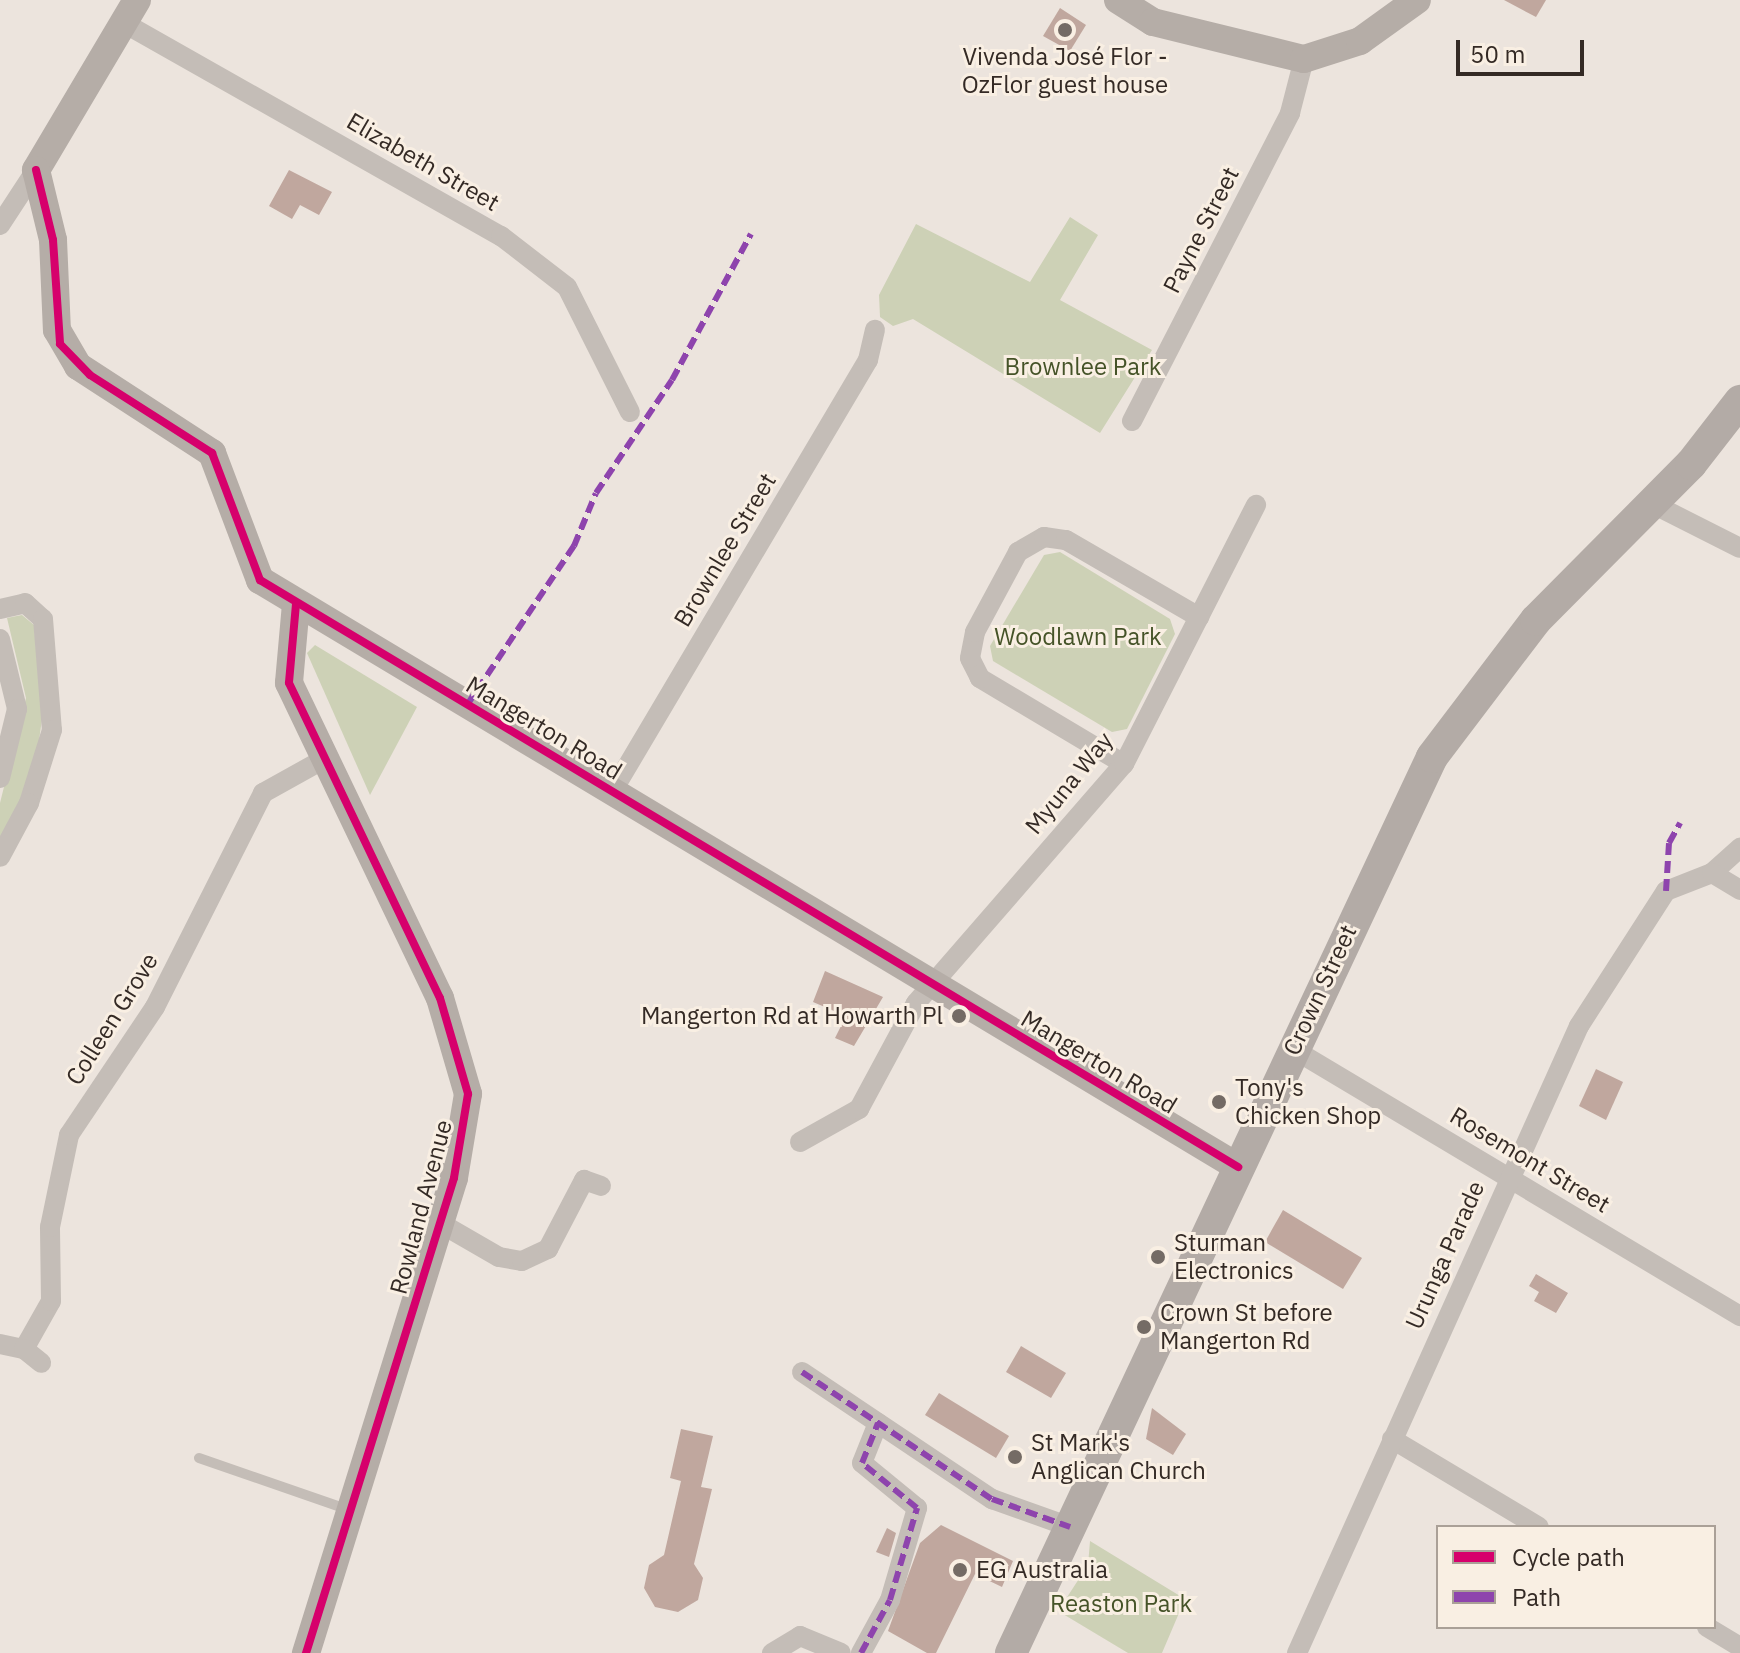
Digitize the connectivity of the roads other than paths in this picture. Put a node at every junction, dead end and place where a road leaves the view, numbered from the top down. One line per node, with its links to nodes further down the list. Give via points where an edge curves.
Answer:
1 (1118, 0): 5 (street, via 1153,22)
2 (1160, 0): 5 (street)
3 (1417, 0): 6 (street, via 1360,41)
4 (131, 11): 7 (street); 11 (street, Elizabeth Street, via 501,236 567,287)
5 (1192, 30): 6 (street)
6 (1304, 59): 12 (street, Payne Street, via 1290,113)
7 (36, 170): 8 (street); 16 (street, Mangerton Road, via 53,240 57,330 67,356 204,444 260,580)
8 (0, 225)
9 (875, 330): 23 (street, Brownlee Street, via 868,360)
10 (1740, 401): 13 (main road, Crown Street)
11 (630, 412)
12 (1132, 421)
13 (1653, 504): 15 (street); 29 (main road, Crown Street, via 1536,620 1432,757)
14 (1256, 505): 18 (street, Myuna Way)
15 (1740, 548)
16 (296, 604): 20 (street, Rowland Avenue, via 289,683); 23 (street, Mangerton Road)
17 (0, 609): 25 (street, via 25,603 43,619 52,730 29,803)
18 (1199, 617): 21 (street, Myuna Way); 21 (street, via 1066,540 1044,537 1018,552 975,632 970,658 980,678)
19 (0, 639): 22 (street, via 17,709)
20 (326, 758): 34 (street, Rowland Avenue, via 440,998 464,1070 465,1133); 37 (street, Colleen Grove, via 263,793 155,1007 69,1135 50,1227 51,1301)
21 (1124, 764): 28 (street, Myuna Way)
22 (0, 778)
23 (612, 792): 28 (street, Mangerton Road)
24 (1740, 848): 26 (street)
25 (0, 857)
26 (1712, 873): 27 (street); 32 (street, Urunga Parade, via 1666,891 1562,1055)
27 (1740, 890)
28 (932, 985): 30 (street, Myuna Way, via 859,1109); 31 (street, Mangerton Road)
29 (1293, 1049): 31 (main road, Crown Street); 32 (street, Rosemont Street)
30 (800, 1142)
31 (1238, 1167): 45 (main road, Crown Street)
32 (1507, 1177): 35 (street, Rosemont Street); 41 (street, Urunga Parade)
33 (601, 1186): 34 (street, via 584,1180 548,1249 522,1261 499,1257)
34 (440, 1223): 43 (street, Rowland Avenue)
35 (1740, 1316)
36 (0, 1344): 37 (street)
37 (24, 1349): 38 (street)
38 (41, 1363)
39 (802, 1372): 40 (street)
40 (878, 1423): 45 (street, via 992,1499); 51 (street, via 862,1463 917,1508 890,1600)
41 (1392, 1439): 44 (street); 53 (street, Urunga Parade)
42 (199, 1458): 43 (lane)
43 (350, 1511): 48 (street, Rowland Avenue)
44 (1536, 1525)
45 (1070, 1527): 52 (main road, Crown Street)
46 (1710, 1629): 47 (street)
47 (1740, 1647)
48 (306, 1653)
49 (772, 1653): 50 (street, via 800,1636)
50 (841, 1653)
51 (861, 1653)
52 (1011, 1653)
53 (1297, 1653)

